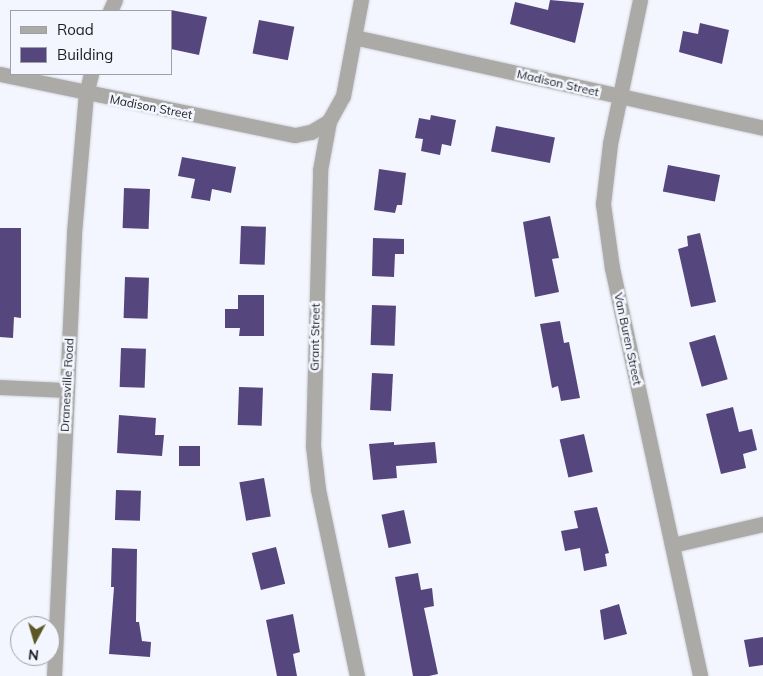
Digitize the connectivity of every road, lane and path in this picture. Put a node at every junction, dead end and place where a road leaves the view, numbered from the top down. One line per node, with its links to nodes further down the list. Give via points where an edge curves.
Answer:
1 (362, 0): 3 (street, Grant Street)
2 (640, 0): 7 (street, Van Buren Street)
3 (354, 37): 7 (street, Madison Street); 8 (street, Grant Street, via 342,96)
4 (0, 74): 6 (street, Madison Street)
5 (91, 75): 6 (street, Dranesville Road)
6 (86, 94): 8 (street, Madison Street, via 295,135 310,132); 11 (street, Dranesville Road)
7 (619, 97): 9 (street, Madison Street); 13 (street, Van Buren Street, via 606,176 606,233)
8 (329, 121): 15 (street, Grant Street, via 316,215 313,446 318,490)
9 (763, 128)
10 (0, 387): 11 (street)
11 (67, 390): 14 (street, Dranesville Road)
12 (763, 524): 13 (street)
13 (672, 545): 16 (street, Van Buren Street)
14 (54, 676)
15 (357, 676)
16 (700, 676)

